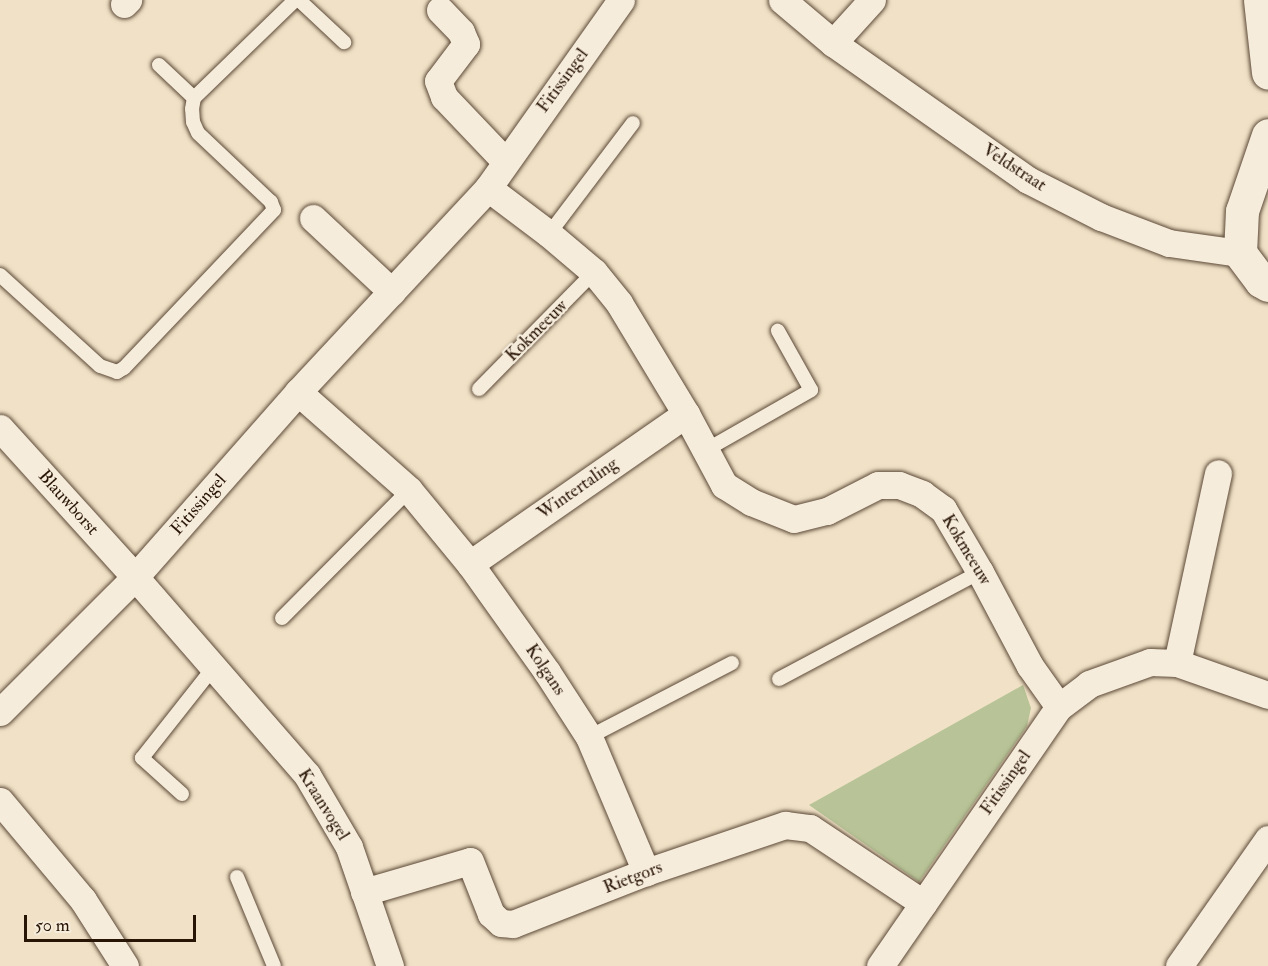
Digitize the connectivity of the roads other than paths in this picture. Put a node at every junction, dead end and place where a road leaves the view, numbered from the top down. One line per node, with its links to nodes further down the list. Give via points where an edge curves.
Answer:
1 (297, 0): 7 (lane); 11 (lane)
2 (621, 0): 15 (street, Fitissingel)
3 (782, 0): 8 (street, Veldstraat)
4 (872, 0): 8 (street)
5 (1260, 0): 10 (street)
6 (440, 10): 15 (street, via 461,32 466,44 438,81 444,97)
7 (344, 42)
8 (833, 43): 19 (street, Veldstraat, via 1028,180 1101,217 1169,243)
9 (159, 65): 11 (lane)
10 (1268, 73)
11 (194, 98): 21 (lane, via 193,122 198,133 271,202 274,210 124,368 117,372 100,366)
12 (633, 123): 18 (lane)
13 (1268, 135): 19 (street, via 1242,211)
14 (1268, 160): 19 (street, via 1266,192)
15 (505, 161): 16 (street, Fitissingel)
16 (488, 188): 18 (street, Kokmeeuw); 23 (street, Fitissingel)
17 (313, 218): 23 (street)
18 (549, 234): 20 (street, Kokmeeuw)
19 (1240, 253): 22 (street)
20 (594, 272): 25 (lane, Kokmeeuw); 27 (street, Kokmeeuw, via 619,303)
21 (0, 275)
22 (1268, 285)
23 (392, 292): 26 (street, Fitissingel)
24 (778, 331): 29 (lane, via 811,390)
25 (479, 389)
26 (298, 392): 31 (street, Kolgans); 34 (street, Fitissingel)
27 (686, 414): 29 (street, Kokmeeuw); 32 (street, Wintertaling)
28 (0, 428): 34 (street, Blauwborst)
29 (706, 450): 33 (street, Kokmeeuw, via 724,485 751,502 794,519 827,511 878,485 899,485 922,494 943,509)
30 (1218, 473): 37 (street)
31 (409, 490): 32 (street, Kolgans); 35 (lane)
32 (470, 564): 43 (street, Kolgans)
33 (980, 572): 39 (lane); 41 (street, Kokmeeuw, via 1029,666)
34 (135, 577): 38 (street, Kraanvogel); 42 (street, Fitissingel)
35 (282, 618)
36 (732, 663): 43 (lane)
37 (1177, 663): 40 (street, Fitissingel); 41 (street, Fitissingel, via 1150,662 1118,671 1089,684)
38 (213, 668): 44 (lane, via 142,758); 49 (street, Kraanvogel, via 307,775 349,847)
39 (779, 679)
40 (1268, 695)
41 (1059, 707): 50 (street, Fitissingel)
42 (0, 712)
43 (589, 737): 47 (street, Kolgans)
44 (182, 794)
45 (0, 801): 51 (street, via 83,900)
46 (1268, 839): 55 (street)
47 (646, 872): 49 (street, Rietgors, via 513,924 501,923 491,914 470,861); 50 (street, Rietgors, via 785,825 810,828)
48 (237, 877): 52 (lane)
49 (364, 892): 53 (street, Kraanvogel)
50 (923, 903): 54 (street, Fitissingel)
51 (125, 966)
52 (274, 966)
53 (390, 966)
54 (880, 966)
55 (1179, 966)

